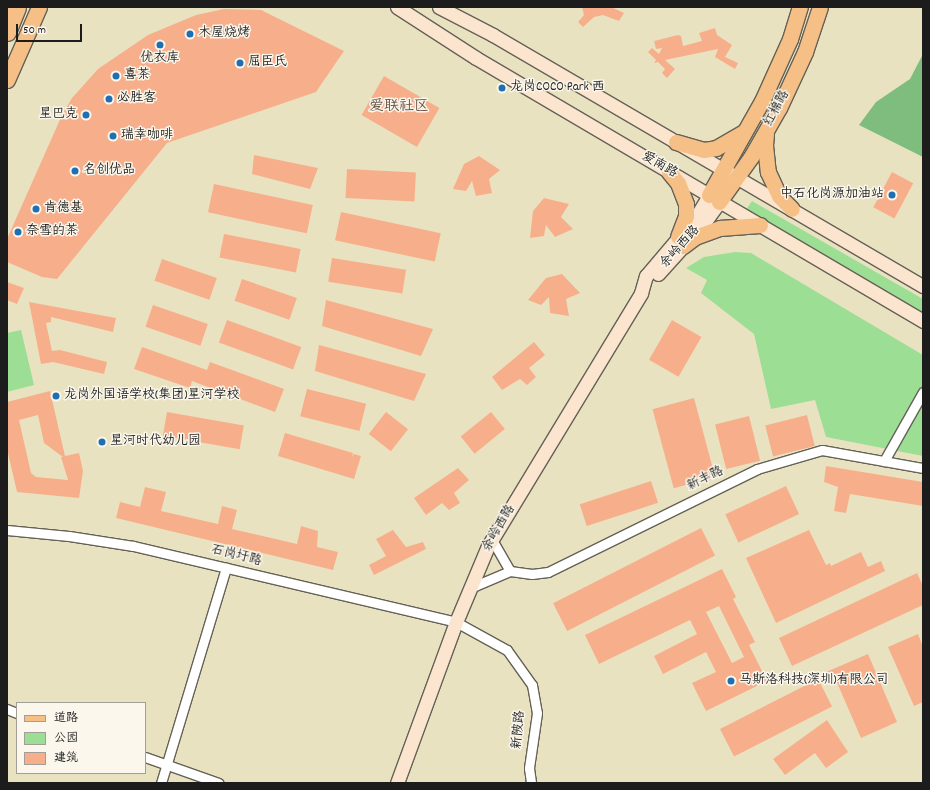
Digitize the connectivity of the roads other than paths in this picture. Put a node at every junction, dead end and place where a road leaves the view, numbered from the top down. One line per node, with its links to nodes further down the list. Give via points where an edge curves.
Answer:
1 (17, 7): 7 (highway)
2 (39, 7): 8 (main road)
3 (397, 7): 12 (main road, 爱南路, via 476,58)
4 (439, 7): 11 (main road, via 493,35)
5 (800, 7): 9 (main road, 红棉路, via 776,73)
6 (820, 7): 10 (main road, 红棉路, via 800,65)
7 (7, 32)
8 (7, 80)
9 (748, 128): 11 (main road, via 737,138 716,148 704,150); 13 (main road, 红棉路)
10 (767, 129): 13 (main road, 红棉路); 15 (main road, via 764,145 768,172 779,196)
11 (676, 142): 13 (main road)
12 (669, 172): 14 (main road, 爱南路); 17 (main road, via 678,183 686,204)
13 (731, 173): 14 (main road, 红棉路); 15 (main road)
14 (714, 198): 16 (main road, 爱南路); 17 (main road, 余岭西路)
15 (792, 209): 18 (main road)
16 (760, 225): 17 (main road, via 720,228); 19 (main road, 爱南路)
17 (680, 242): 24 (main road, 余岭西路, via 641,292)
18 (923, 286)
19 (923, 321)
20 (923, 392): 21 (street)
21 (884, 461): 22 (street, 新丰路); 26 (street, 新丰路, via 822,450 757,469 548,572 532,574)
22 (923, 468)
23 (7, 530): 25 (street, 石岗圩路, via 133,546)
24 (492, 540): 26 (street); 27 (main road, 余岭西路)
25 (226, 568): 28 (street, 石岗圩路); 30 (street)
26 (510, 571): 27 (street)
27 (470, 588): 28 (main road, 余岭西路)
28 (456, 622): 33 (main road, 余岭西路); 34 (street, 新陂路, via 507,650 532,685 537,713 529,768)
29 (146, 757): 30 (street)
30 (168, 765): 31 (street); 32 (street)
31 (161, 783)
32 (219, 783)
33 (397, 783)
34 (531, 783)

